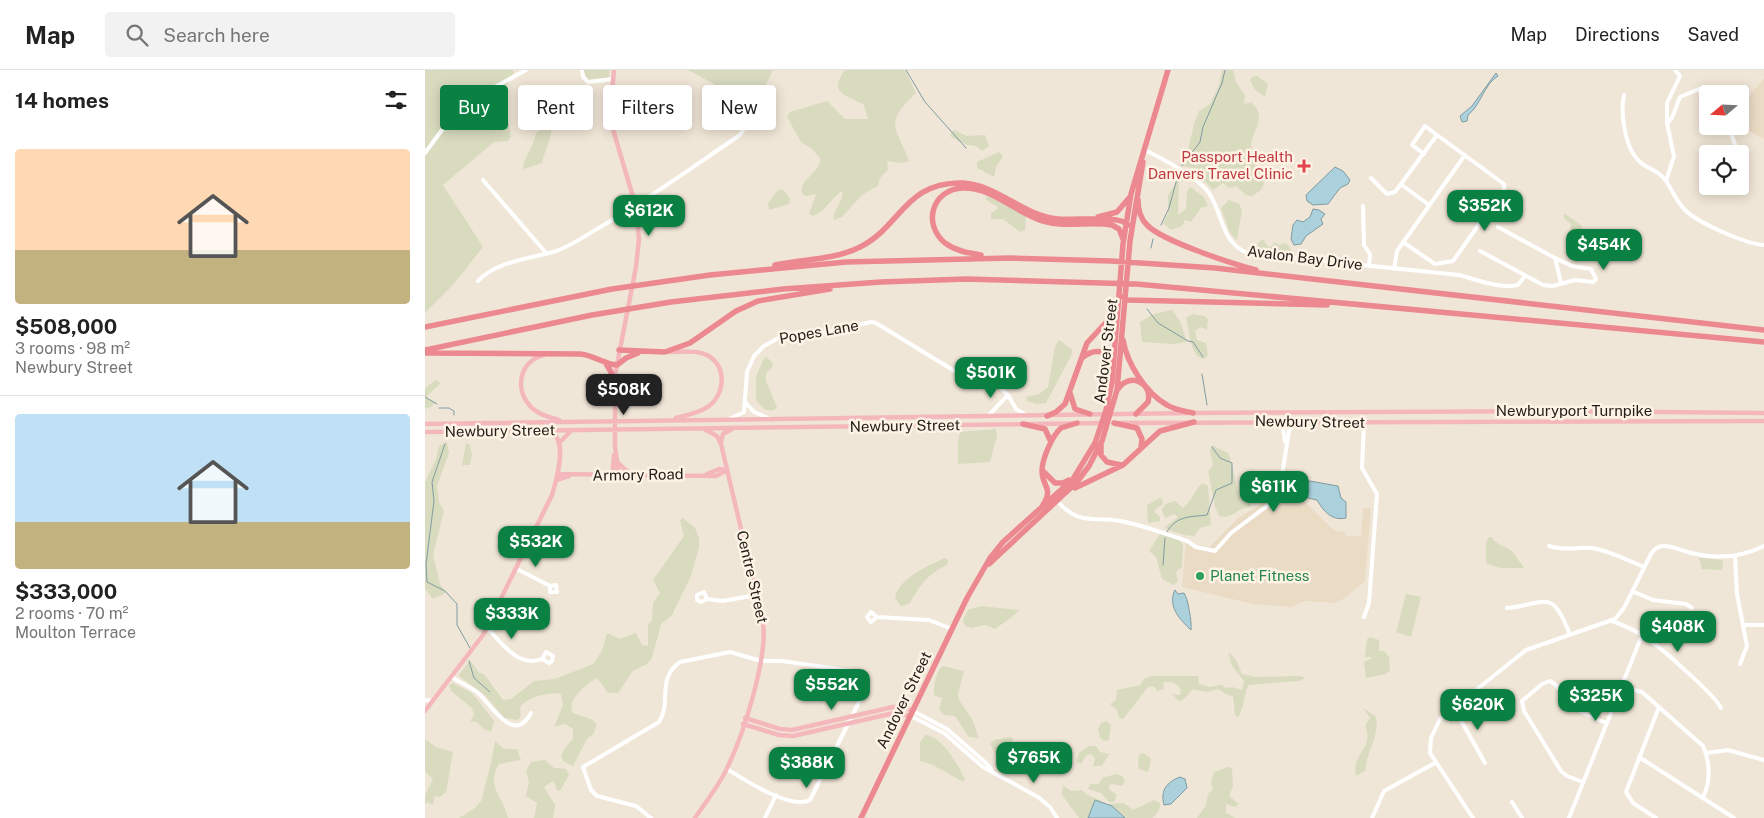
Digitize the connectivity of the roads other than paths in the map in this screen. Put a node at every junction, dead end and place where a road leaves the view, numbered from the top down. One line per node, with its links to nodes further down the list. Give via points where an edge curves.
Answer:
1 (526, 70): 13 (street, via 473,99 450,119)
2 (582, 70): 6 (street, via 588,82)
3 (614, 70): 6 (main road)
4 (1168, 70): 12 (highway, Andover Street)
5 (1675, 70): 9 (street, via 1680,76 1667,103)
6 (613, 79): 22 (main road, via 612,126)
7 (1699, 90): 9 (street, via 1680,96)
8 (1624, 95): 18 (street, via 1625,136 1640,162)
9 (1667, 124): 18 (street, via 1674,156)
10 (743, 130): 22 (street)
11 (1437, 135): 14 (street); 14 (street, via 1425,126 1412,145); 15 (street)
12 (1145, 150): 20 (highway, Andover Street); 21 (highway, Andover Street); 38 (street, Avalon Bay Drive, via 1205,188 1229,239 1241,251)
13 (425, 153)
14 (1424, 154): 19 (street)
15 (1465, 155): 24 (street); 29 (street, via 1501,180 1504,187 1453,261 1437,264)
16 (1371, 178): 19 (street, via 1387,194)
17 (483, 180): 32 (street)
18 (1666, 180): 31 (street, via 1689,214 1735,238)
19 (1402, 185): 24 (street)
20 (1137, 190): 28 (highway, Andover Street); 41 (highway, via 1141,216 1152,230 1223,260)
21 (1131, 194): 25 (highway, via 1117,212); 26 (highway, Andover Street)
22 (636, 206): 34 (street); 52 (main road, via 639,239 636,267)
23 (1363, 206): 38 (street, via 1364,245 1370,254)
24 (1429, 206): 29 (street)
25 (1087, 219): 26 (highway, via 1120,219); 40 (highway, via 1047,218 983,187 947,184 913,198 875,237 858,248)
26 (1126, 222): 28 (highway); 30 (highway, Andover Street)
27 (1498, 226): 37 (street)
28 (1131, 234): 46 (highway, Andover Street)
29 (1403, 242): 39 (street)
30 (1123, 244): 36 (highway, via 1121,233 1112,225 1043,221 977,190 954,190 939,199 932,221 946,244 963,252); 46 (highway, Andover Street, via 1119,286)
31 (1764, 245)
32 (541, 246): 34 (street); 35 (street)
33 (1480, 251): 42 (street)
34 (553, 252): 35 (street)
35 (547, 254): 43 (street, via 511,263 488,272)
36 (1011, 258): 40 (highway, via 876,260); 41 (highway, via 1137,262)
37 (1555, 258): 45 (street); 45 (street, via 1591,269 1596,279 1593,282 1575,280)
38 (1369, 266): 39 (street, Avalon Bay Drive)
39 (1393, 269): 42 (street, Avalon Bay Drive, via 1513,286 1519,285)
40 (753, 270): 49 (highway, via 612,289)
41 (1275, 275): 50 (highway)
42 (1525, 276): 45 (street, via 1543,286)
43 (478, 281)
44 (867, 283): 47 (highway, via 966,279 1109,282); 53 (highway, via 671,302 592,315); 55 (highway, via 758,301 736,311 690,343)
45 (1561, 283)
46 (1122, 298): 47 (highway); 48 (highway, Andover Street); 57 (highway, via 1112,315 1089,340); 60 (highway, Andover Street)
47 (1379, 306): 51 (highway)
48 (1122, 326): 64 (highway, Andover Street); 68 (highway, via 1127,356 1153,394 1171,407)
49 (425, 327)
50 (1764, 330)
51 (1764, 342)
52 (619, 350): 54 (highway); 59 (main road)
53 (425, 352): 56 (highway)
54 (641, 352): 55 (highway); 59 (highway)
55 (665, 352): 76 (main road, via 706,354 717,364 722,381 719,394 707,407)
56 (552, 353): 58 (highway, via 590,355); 78 (main road, via 535,358 528,364 522,374 522,391 534,409)
57 (1082, 358): 60 (highway, via 1091,352 1102,352 1111,359); 62 (highway)
58 (605, 362): 59 (highway); 61 (highway)
59 (617, 365): 61 (main road)
60 (1113, 369): 106 (highway, Andover Street, via 1110,397 1100,429 1093,449)
61 (615, 386): 101 (main road)
62 (1070, 393): 69 (highway, via 1075,409); 73 (highway, via 1063,408)
63 (1008, 395): 65 (street, Popes Lane, via 993,382 953,372 871,322 824,333 794,333 767,344 758,351 749,366 745,384); 71 (street); 72 (street, Popes Lane, via 1016,409)
64 (1115, 398): 70 (highway, via 1125,382 1133,379 1141,382 1148,390 1149,398 1145,407); 93 (highway, Andover Street)
65 (746, 403): 74 (street, via 741,415); 75 (street, via 754,412)
66 (1385, 412): 67 (main road, Newburyport Turnpike); 68 (main road, Newbury Street)
67 (1764, 412)
68 (1193, 413): 70 (main road, Newbury Street)
69 (1090, 414): 70 (main road, Newbury Street); 73 (main road, Newbury Street)
70 (1136, 414)
71 (988, 416): 72 (main road, Newbury Street); 75 (main road, Newbury Street)
72 (1030, 416): 73 (main road, Newbury Street)
73 (1047, 416)
74 (728, 419): 75 (main road, Newbury Street); 76 (main road, Newbury Street)
75 (770, 419)
76 (668, 420): 78 (main road, Newbury Street)
77 (1764, 421): 85 (main road, Newburyport Turnpike)
78 (565, 422): 86 (main road, Newbury Street)
79 (1195, 422): 80 (main road, Newbury Street); 83 (main road, Newbury Street); 98 (highway, via 1164,429)
80 (1277, 422): 81 (main road, Newbury Street); 97 (street, via 1285,431)
81 (1296, 422): 84 (main road, Newbury Street); 97 (street, via 1289,431)
82 (1077, 423): 83 (main road, Newbury Street); 87 (main road, Newbury Street); 95 (highway, via 1061,428)
83 (1114, 423): 98 (highway, via 1137,428 1142,439)
84 (1364, 423): 85 (main road, Newbury Street); 129 (street, via 1362,468 1377,494 1369,603)
85 (1385, 423)
86 (425, 424)
87 (1023, 424): 88 (main road, Newbury Street); 95 (highway, via 1045,429)
88 (742, 427): 89 (main road, Newbury Street); 96 (main road, via 725,432 721,436)
89 (699, 428): 91 (main road, Newbury Street); 96 (main road, via 715,434)
90 (548, 430): 91 (main road, Newbury Street); 92 (main road, Newbury Street); 94 (main road, via 557,435)
91 (573, 430): 94 (main road)
92 (425, 432)
93 (1101, 441): 102 (highway, via 1104,459 1114,465); 113 (highway, Andover Street, via 1085,472)
94 (560, 442): 100 (main road)
95 (1051, 443): 103 (highway)
96 (721, 444): 99 (main road, Centre Street)
97 (1286, 449): 114 (street, via 1280,488 1275,496 1215,551 1121,521 1082,519)
98 (1139, 451): 102 (highway)
99 (722, 452): 104 (main road, Centre Street); 105 (main road)
100 (559, 463): 108 (main road); 111 (main road)
101 (615, 463): 107 (main road); 109 (main road); 110 (main road)
102 (1123, 464): 113 (highway)
103 (1043, 467): 106 (highway, via 1048,478 1055,483 1063,483); 115 (highway, via 1042,474 1049,493)
104 (727, 470): 105 (main road, Armory Road); 112 (main road, Centre Street)
105 (716, 473): 107 (main road, Armory Road); 112 (main road)
106 (1077, 474): 115 (highway, Andover Street)
107 (634, 475): 110 (main road, Armory Road)
108 (567, 476): 109 (main road, Armory Road); 111 (main road, Armory Road)
109 (599, 476): 110 (main road, Armory Road)
110 (616, 476)
111 (557, 477): 121 (main road, via 552,495)
112 (731, 488): 124 (main road, Centre Street)
113 (1065, 494): 114 (highway, Andover Street)
114 (1057, 502): 119 (highway, Andover Street)
115 (1039, 510): 119 (highway, Andover Street, via 1003,542)
116 (1549, 546): 120 (street, via 1561,550 1601,550)
117 (1764, 546): 118 (street)
118 (1735, 556): 120 (street, via 1707,556 1662,546 1653,551); 131 (street, via 1736,585)
119 (985, 567): 134 (highway, Andover Street)
120 (1644, 567): 123 (street)
121 (517, 569): 122 (street); 133 (main road)
122 (549, 586)
123 (1632, 591): 127 (street, via 1653,600 1687,604); 130 (street, via 1624,608)
124 (756, 595): 125 (street, via 723,601); 138 (main road, Centre Street, via 764,631)
125 (707, 599)
126 (1507, 608): 135 (street, via 1536,601 1549,602 1561,611)
127 (1692, 608)
128 (877, 617): 134 (street, via 929,620)
129 (1364, 617)
130 (1612, 621): 135 (street); 136 (street)
131 (1744, 625): 132 (street); 139 (street, via 1747,646)
132 (1764, 625)
133 (487, 628): 137 (street, via 520,660); 140 (main road)
134 (952, 629): 149 (highway, Andover Street)
135 (1570, 635): 145 (street, via 1526,650)
136 (1642, 635): 141 (street); 146 (street)
137 (543, 659)
138 (761, 660): 150 (street, via 811,664 858,673 865,685); 151 (main road, Centre Street); 165 (street, via 730,652 680,662 665,684 664,710 659,722 584,765 583,772 594,794 601,799 636,806)
139 (1740, 664)
140 (451, 676): 143 (main road); 148 (street, via 479,693 504,721 520,724)
141 (1621, 687): 144 (street, via 1639,691); 152 (street)
142 (425, 700): 143 (street)
143 (432, 701): 147 (main road)
144 (1659, 707): 155 (street, via 1697,740); 156 (street)
145 (1454, 708): 158 (street, via 1440,720 1431,738 1430,753); 159 (street)
146 (1721, 708)
147 (425, 711)
148 (531, 713)
149 (912, 714): 150 (main road, via 897,707); 154 (main road, via 894,713); 168 (highway, Andover Street); 169 (street, via 939,730 983,766 1038,797)
150 (853, 716): 151 (main road, via 788,730); 154 (street)
151 (745, 718): 153 (main road, Centre Street)
152 (1606, 723): 161 (street); 161 (street, via 1569,706 1550,681 1522,701 1524,711 1561,771)
153 (743, 724): 154 (main road, via 788,736); 160 (main road, Centre Street)
154 (849, 724): 162 (street, via 813,798 799,804)
155 (1706, 753): 157 (street, via 1728,750); 163 (street, via 1709,778)
156 (1639, 757): 163 (street); 174 (street, via 1627,794 1633,803)
157 (1764, 760)
158 (1435, 763): 170 (street, via 1384,791); 171 (street)
159 (1485, 763)
160 (727, 769): 162 (street); 166 (main road, Centre Street)
161 (1583, 782): 173 (street)
162 (776, 795): 167 (street)
163 (1703, 798): 175 (street)
164 (1512, 802): 172 (street)
165 (651, 818)
166 (695, 818)
167 (765, 818)
168 (861, 818)
169 (1057, 818)
170 (1372, 818)
171 (1473, 818)
172 (1522, 818)
173 (1569, 818)
174 (1656, 818)
175 (1734, 818)

